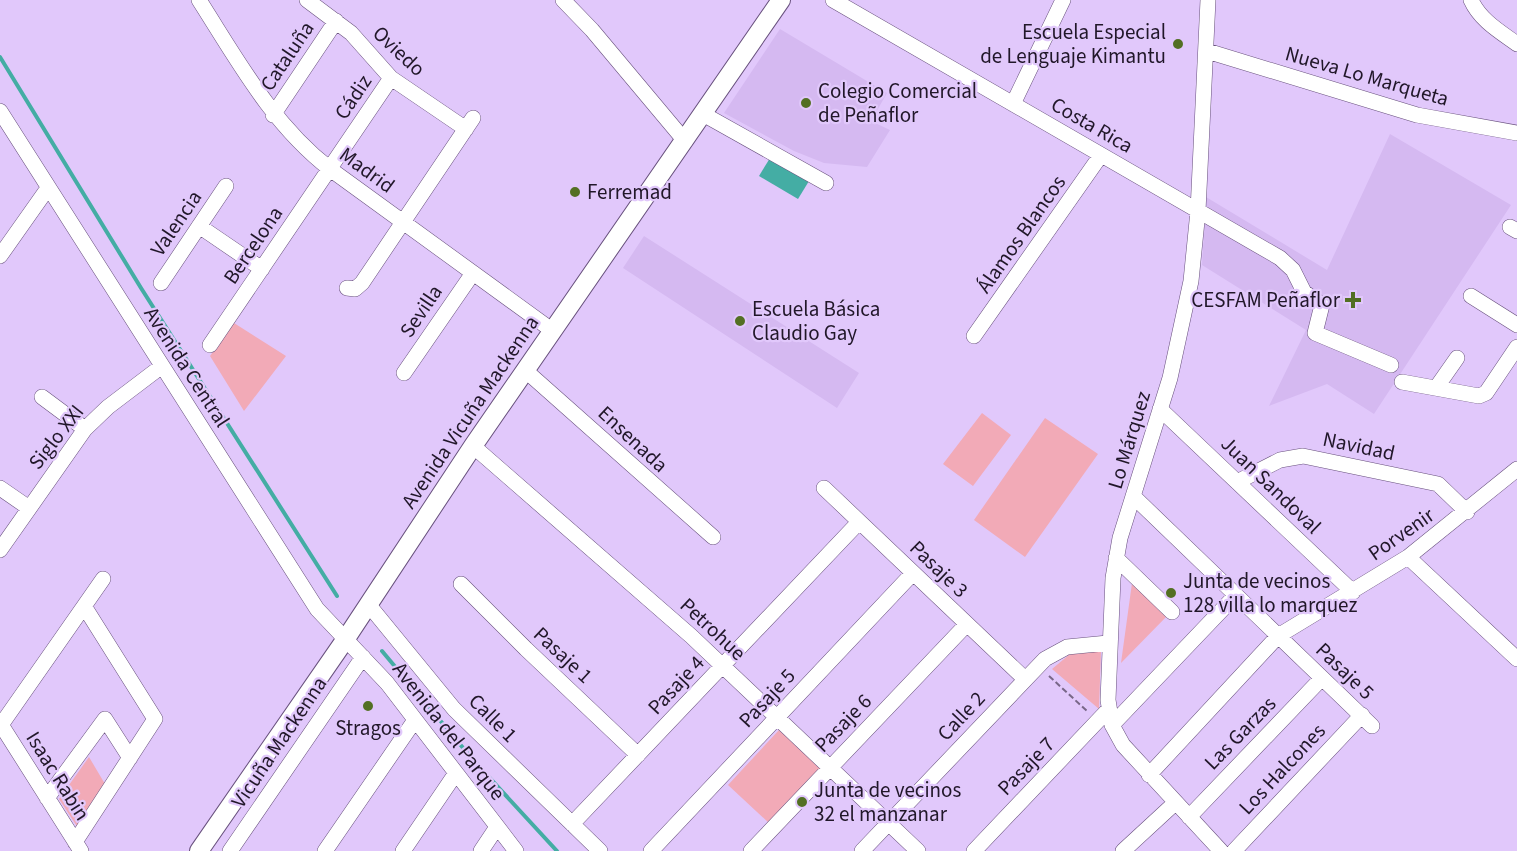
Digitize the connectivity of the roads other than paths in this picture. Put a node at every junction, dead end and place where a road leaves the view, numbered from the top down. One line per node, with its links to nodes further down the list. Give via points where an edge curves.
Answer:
1 (199, 0): 16 (street, Madrid)
2 (307, 0): 9 (street, Oviedo)
3 (563, 0): 18 (street)
4 (781, 0): 15 (main road, Avenida Vicuña Mackenna)
5 (833, 0): 13 (street, Costa Rica)
6 (1063, 0): 13 (street)
7 (1208, 0): 11 (street, Lo Márquez)
8 (1471, 0): 10 (street, via 1484,18)
9 (336, 21): 12 (street, Oviedo); 16 (street, Cataluña)
10 (1517, 44)
11 (1206, 51): 17 (street, Nueva Lo Marqueta, via 1417,115); 24 (street, Lo Márquez)
12 (391, 78): 20 (street, Cádiz); 25 (street, Oviedo, via 470,123)
13 (1013, 104): 19 (street, Costa Rica)
14 (0, 111): 23 (street, Avenida Central)
15 (704, 114): 18 (main road, Avenida Vicuña Mackenna); 21 (street)
16 (273, 115): 20 (street, Madrid)
17 (1517, 134)
18 (685, 141): 34 (main road, Avenida Vicuña Mackenna)
19 (1101, 155): 24 (street, Costa Rica); 35 (street, Álamos Blancos)
20 (330, 170): 25 (street, Madrid); 28 (street, Bercelona)
21 (826, 183)
22 (226, 186): 26 (street, Valencia)
23 (48, 188): 27 (street); 40 (street, Avenida Central)
24 (1198, 211): 39 (street, Costa Rica, via 1287,263 1304,292 1322,305 1315,333); 46 (street, Lo Márquez, via 1185,315)
25 (403, 223): 29 (street, Madrid); 31 (street, via 362,283 355,289)
26 (199, 226): 28 (street); 30 (street, Valencia)
27 (0, 256)
28 (262, 269): 36 (street, Bercelona)
29 (473, 273): 34 (street, Madrid); 42 (street, Sevilla)
30 (161, 283)
31 (347, 288)
32 (1471, 296): 33 (street)
33 (1517, 325)
34 (553, 331): 41 (main road, Avenida Vicuña Mackenna)
35 (974, 336)
36 (210, 345)
37 (1517, 347): 44 (street, via 1486,393 1479,396)
38 (1457, 358): 44 (street)
39 (1391, 365)
40 (162, 366): 47 (street, Siglo XXI); 71 (street, Avenida Central, via 305,592)
41 (526, 371): 48 (main road, Avenida Vicuña Mackenna); 57 (street, Ensenada)
42 (405, 373)
43 (1402, 382): 44 (street)
44 (1436, 388)
45 (42, 397): 47 (street)
46 (1160, 409): 50 (street, Juan Sandoval); 53 (street, Lo Márquez)
47 (85, 429): 54 (street, Siglo XXI)
48 (473, 446): 66 (main road, Avenida Vicuña Mackenna); 75 (street, Petrohue)
49 (1517, 469): 55 (street, Porvenir)
50 (1237, 482): 55 (street, Navidad, via 1280,460 1303,456 1438,484); 64 (street, Juan Sandoval)
51 (0, 488): 54 (street)
52 (824, 488): 56 (street, Pasaje 3)
53 (1133, 496): 60 (street, Lo Márquez); 65 (street, Pasaje 5)
54 (29, 508): 58 (street, Siglo XXI)
55 (1467, 512): 59 (street, Porvenir)
56 (860, 522): 61 (street, Pasaje 3); 75 (street, Pasaje 4)
57 (713, 537)
58 (0, 550)
59 (1408, 557): 64 (street, Porvenir); 74 (street)
60 (1116, 558): 68 (street); 72 (street, Lo Márquez)
61 (913, 573): 69 (street, Pasaje 3); 78 (street, Pasaje 5)
62 (103, 579): 67 (street)
63 (461, 584): 83 (street, Pasaje 1)
64 (1353, 592): 70 (street, Porvenir)
65 (1236, 595): 70 (street, Pasaje 5); 79 (street, Pasaje 7)
66 (368, 604): 71 (main road, Avenida Vicuña Mackenna); 92 (street, Calle 1, via 454,710)
67 (84, 606): 82 (street); 84 (street, via 155,719)
68 (1172, 612)
69 (967, 624): 77 (street, Pasaje 3); 85 (street, Pasaje 6)
70 (1278, 636): 76 (street, Pasaje 5); 87 (street, Porvenir)
71 (345, 640): 73 (street, Avenida del Parque); 95 (main road, Avenida Vicuña Mackenna)
72 (1108, 643): 77 (street, Calle 2, via 1067,647 1052,654); 79 (street, Lo Márquez)
73 (363, 657): 80 (street, Avenida del Parque); 96 (street, Vicuña Mackenna)
74 (1517, 659)
75 (723, 666): 78 (street, Petrohue); 83 (street, Pasaje 4)
76 (1322, 678): 81 (street, Pasaje 5); 90 (street, Las Garzas)
77 (1025, 679): 91 (street, Calle 2)
78 (777, 718): 85 (street, Petrohue); 102 (street, Pasaje 5)
79 (1106, 718): 87 (street); 106 (street, Pasaje 7)
80 (415, 720): 86 (street, Avenida del Parque); 97 (street)
81 (1367, 720): 109 (street, Los Halcones)
82 (1, 724): 88 (street, Isaac Rabin)
83 (638, 755): 92 (street, Pasaje 4)
84 (130, 758): 88 (street, via 105,719); 94 (street)
85 (830, 768): 91 (street, Petrohue); 103 (street, Pasaje 6)
86 (456, 773): 93 (street, Avenida del Parque); 98 (street)
87 (1149, 775): 89 (street)
88 (47, 798): 94 (street, Isaac Rabin)
89 (1175, 803): 90 (street); 107 (street)
90 (1189, 817): 108 (street)
91 (888, 823): 104 (street, Calle 2); 105 (street, Petrohue)
92 (572, 824): 101 (street, Calle 1)
93 (497, 827): 99 (street); 100 (street, Avenida del Parque)
94 (78, 846)
95 (199, 851)
96 (230, 851)
97 (325, 851)
98 (403, 851)
99 (481, 851)
100 (516, 851)
101 (600, 851)
102 (651, 851)
103 (751, 851)
104 (862, 851)
105 (918, 851)
106 (974, 851)
107 (1123, 851)
108 (1221, 851)
109 (1234, 851)

